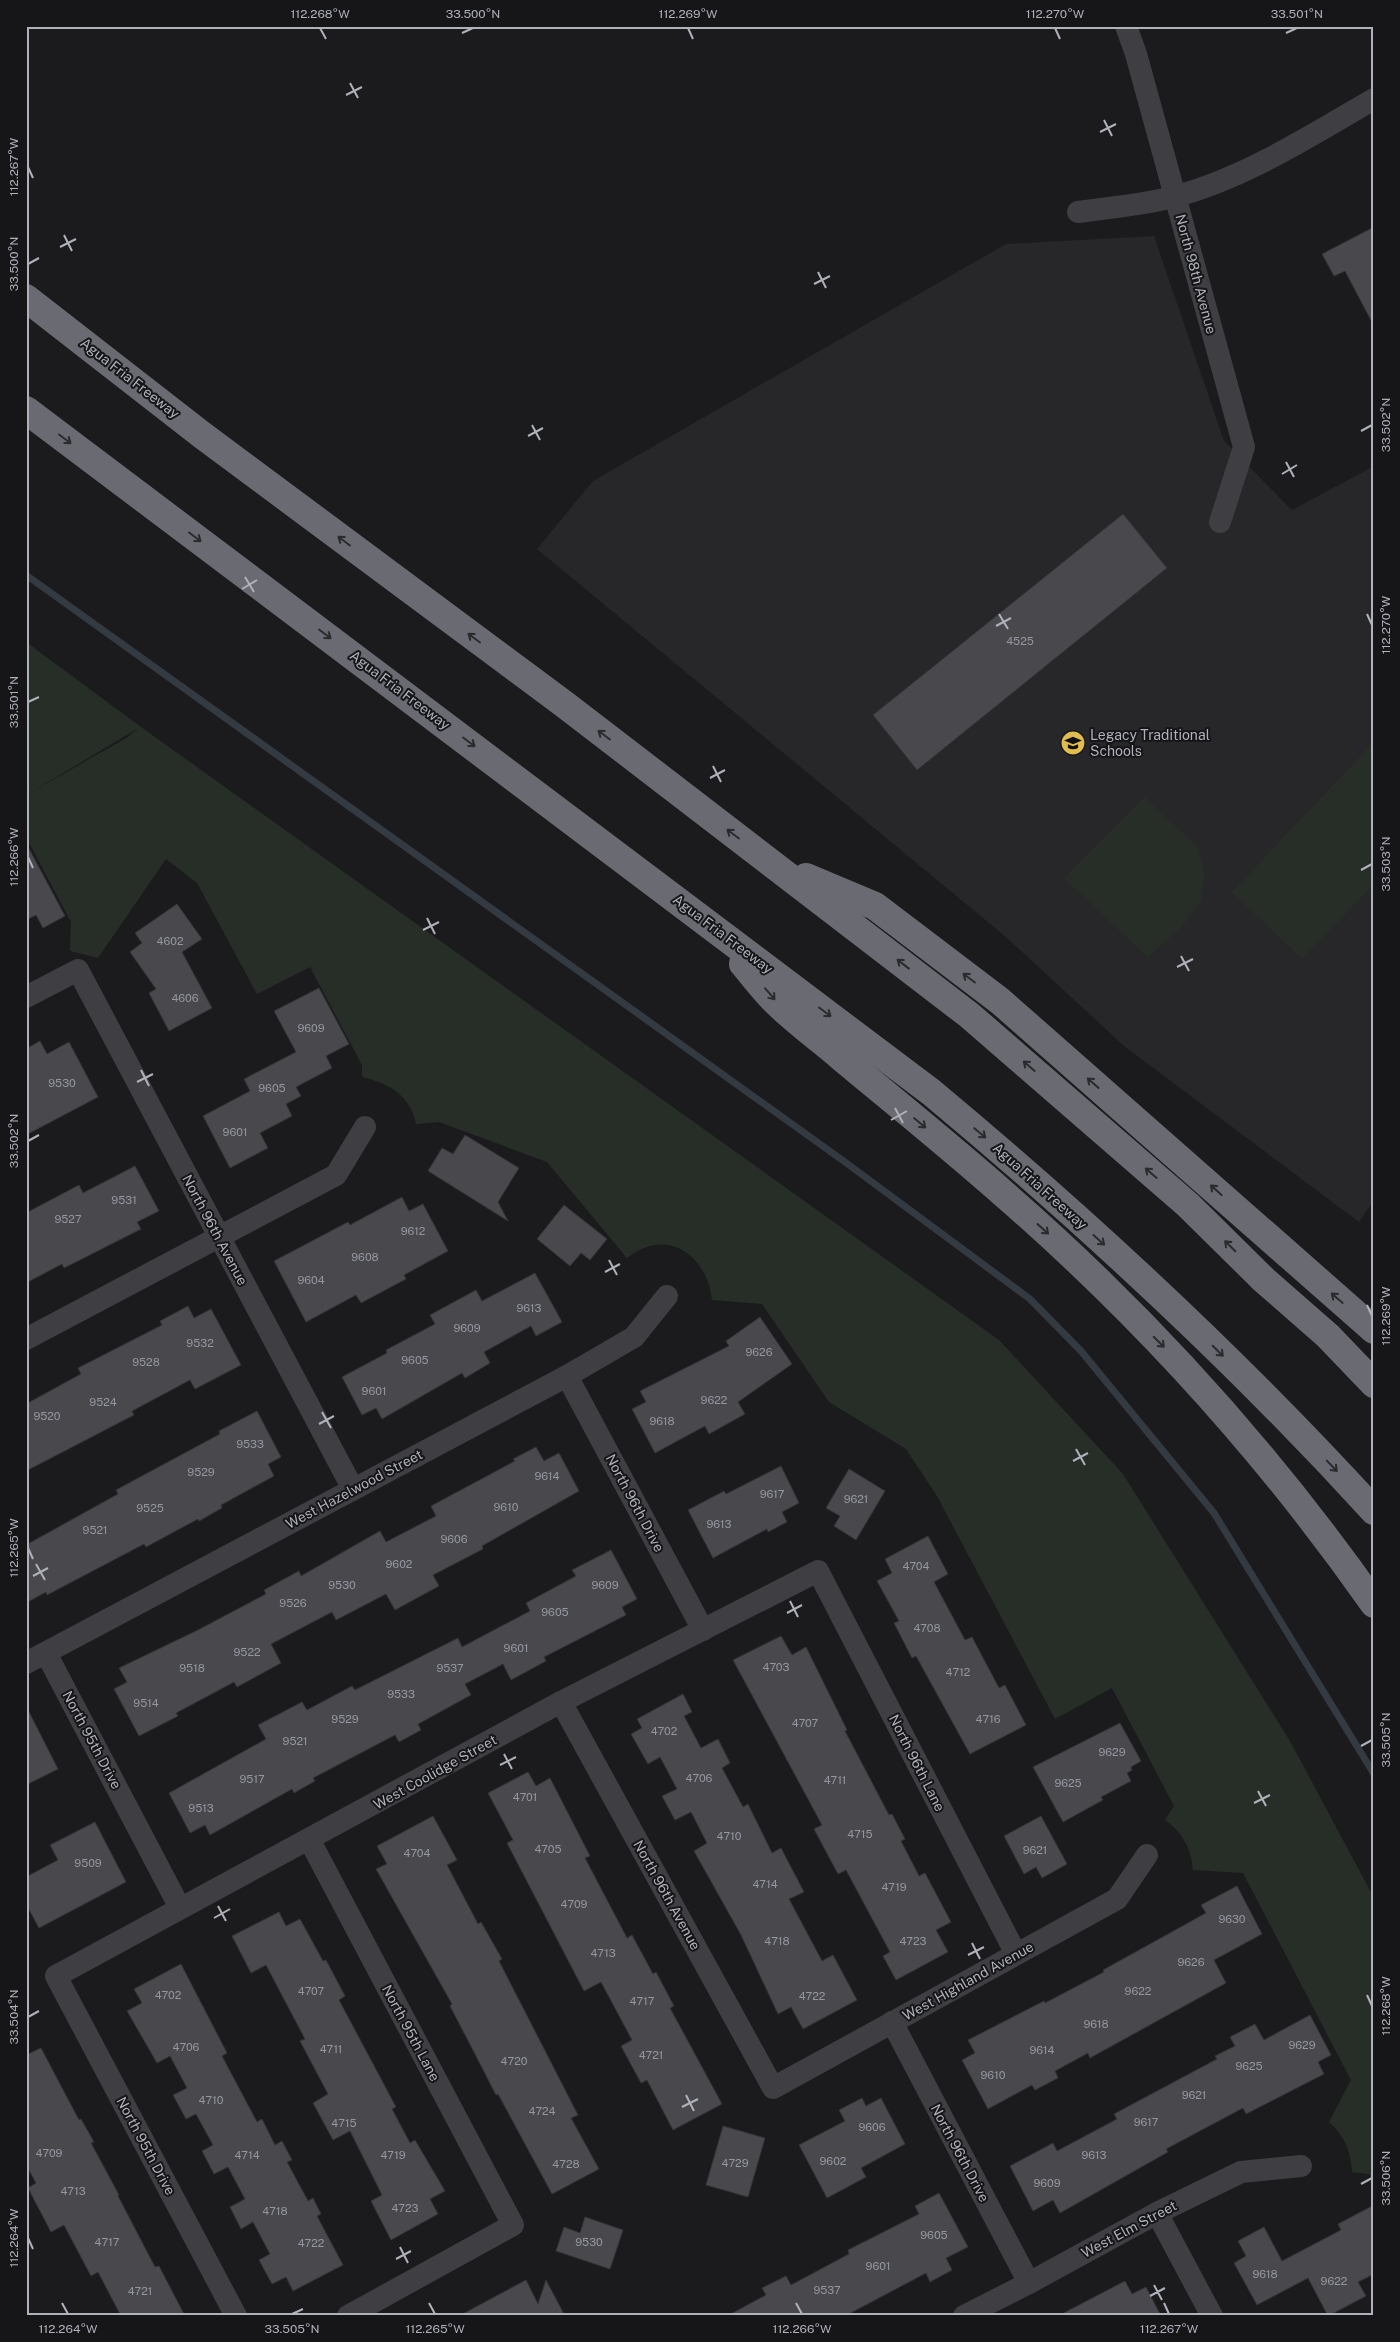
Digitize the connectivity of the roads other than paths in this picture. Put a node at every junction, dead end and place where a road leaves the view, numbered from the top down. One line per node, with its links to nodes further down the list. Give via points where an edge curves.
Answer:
1 (1126, 26): 3 (street, North 98th Avenue)
2 (1374, 98): 3 (street, via 1295,145 1219,181)
3 (1175, 196): 4 (street); 7 (street, North 98th Avenue, via 1244,447)
4 (1078, 212)
5 (26, 298): 8 (highway, Agua Fria Freeway, one-way to 5, via 202,435)
6 (26, 410): 9 (highway, Agua Fria Freeway, one-way to 9)
7 (1220, 522)
8 (772, 863): 14 (highway, one-way to 8, via 1000,1001 875,906); 17 (highway, Agua Fria Freeway, one-way to 8, via 1328,1336 1264,1280 1188,1205 970,1015)
9 (703, 918): 19 (highway, Agua Fria Freeway, one-way to 19, via 931,1092 993,1144 1196,1328); 21 (highway, one-way to 21, via 779,1005 1005,1194 1164,1347 1212,1397 1280,1480)
10 (26, 998): 12 (street, North 96th Avenue, via 78,970)
11 (365, 1127): 12 (street, via 336,1175)
12 (219, 1236): 15 (street); 18 (street, North 96th Avenue)
13 (667, 1296): 16 (street, West Hazelwood Street, via 634,1337)
14 (1374, 1330)
15 (26, 1339)
16 (567, 1376): 18 (street, West Hazelwood Street); 22 (street, North 96th Drive)
17 (1374, 1384)
18 (353, 1489): 23 (street, West Hazelwood Street)
19 (1374, 1511)
20 (818, 1572): 22 (street, West Coolidge Street); 28 (street, North 96th Lane)
21 (1374, 1604)
22 (703, 1630): 24 (street, West Coolidge Street)
23 (36, 1658): 27 (street, North 95th Drive)
24 (561, 1702): 25 (street, West Coolidge Street); 31 (street, North 96th Avenue)
25 (310, 1841): 27 (street, West Coolidge Street); 36 (street, North 95th Lane, via 513,2225)
26 (1146, 1855): 28 (street, West Highland Avenue, via 1117,1899)
27 (180, 1908): 29 (street, West Coolidge Street)
28 (1016, 1954): 30 (street, West Highland Avenue)
29 (56, 1976): 35 (street, North 95th Drive)
30 (892, 2022): 31 (street, West Highland Avenue); 34 (street, North 96th Drive)
31 (773, 2088)
32 (1301, 2166): 33 (street, West Elm Street, via 1241,2172)
33 (1157, 2213): 34 (street, West Elm Street); 38 (street)
34 (1029, 2283): 37 (street, West Elm Street)
35 (236, 2316)
36 (348, 2316)
37 (964, 2316)
38 (1212, 2316)

